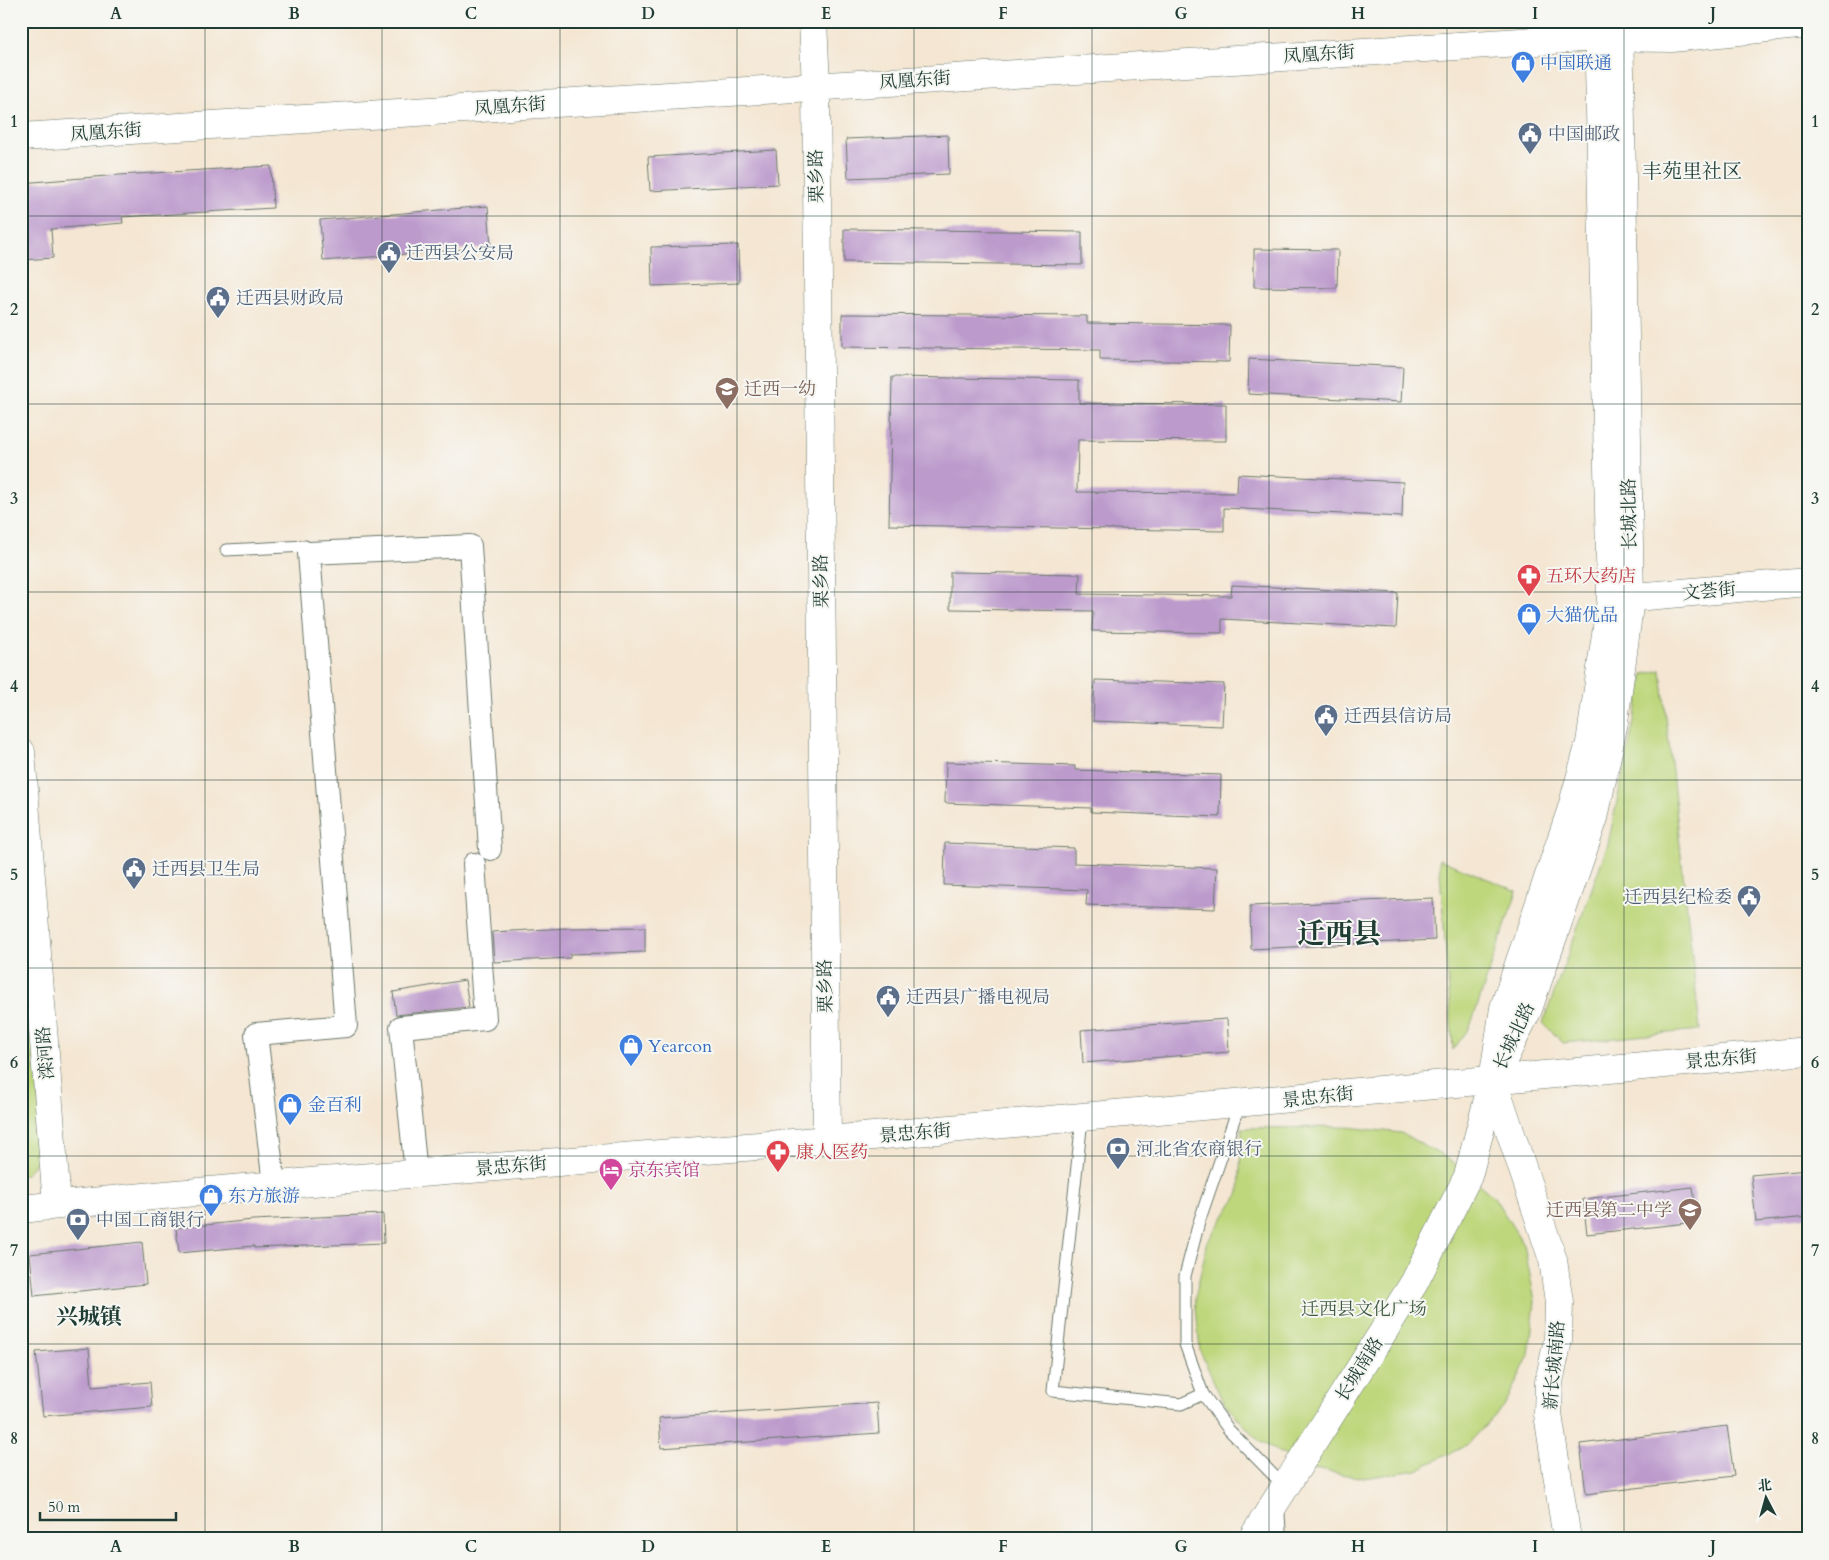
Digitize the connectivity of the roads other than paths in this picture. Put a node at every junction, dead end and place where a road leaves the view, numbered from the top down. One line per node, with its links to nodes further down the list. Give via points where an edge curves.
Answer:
1 (813, 21): 4 (street, 栗乡路)
2 (1808, 24): 3 (street, 凤凰东街, via 1672,38)
3 (1609, 29): 4 (street, 凤凰东街); 9 (street, 长城北路)
4 (816, 86): 5 (street, 凤凰东街); 15 (street, 栗乡路)
5 (21, 137)
6 (226, 550): 7 (lane, via 305,546)
7 (309, 553): 16 (street, via 470,546 485,1019 401,1027); 17 (street, via 346,1026 256,1034)
8 (1808, 582): 9 (street, 文荟街)
9 (1620, 599): 12 (street, 长城北路, via 1614,722 1594,818 1528,1009)
10 (21, 752): 18 (street, 滦河路)
11 (1808, 1051): 12 (street, 景忠东街)
12 (1493, 1080): 13 (street, 景忠东街); 21 (street, 长城南路, via 1468,1176 1414,1283); 24 (street, 新长城南路, via 1553,1260 1559,1302 1558,1340 1549,1382 1548,1414)
13 (1239, 1105): 14 (street, 景忠东街); 20 (lane, via 1199,1222 1185,1276 1185,1344)
14 (1082, 1119): 15 (street, 景忠东街); 20 (lane, via 1053,1391 1181,1404)
15 (827, 1140): 16 (street, 景忠东街)
16 (416, 1173): 17 (street, 景忠东街)
17 (274, 1184): 18 (street, 景忠东街)
18 (57, 1205): 19 (street, 景忠东街)
19 (21, 1209)
20 (1203, 1394): 21 (lane)
21 (1279, 1496): 22 (street, 长城南路); 23 (street)
22 (1252, 1539)
23 (1276, 1539)
24 (1566, 1539)

